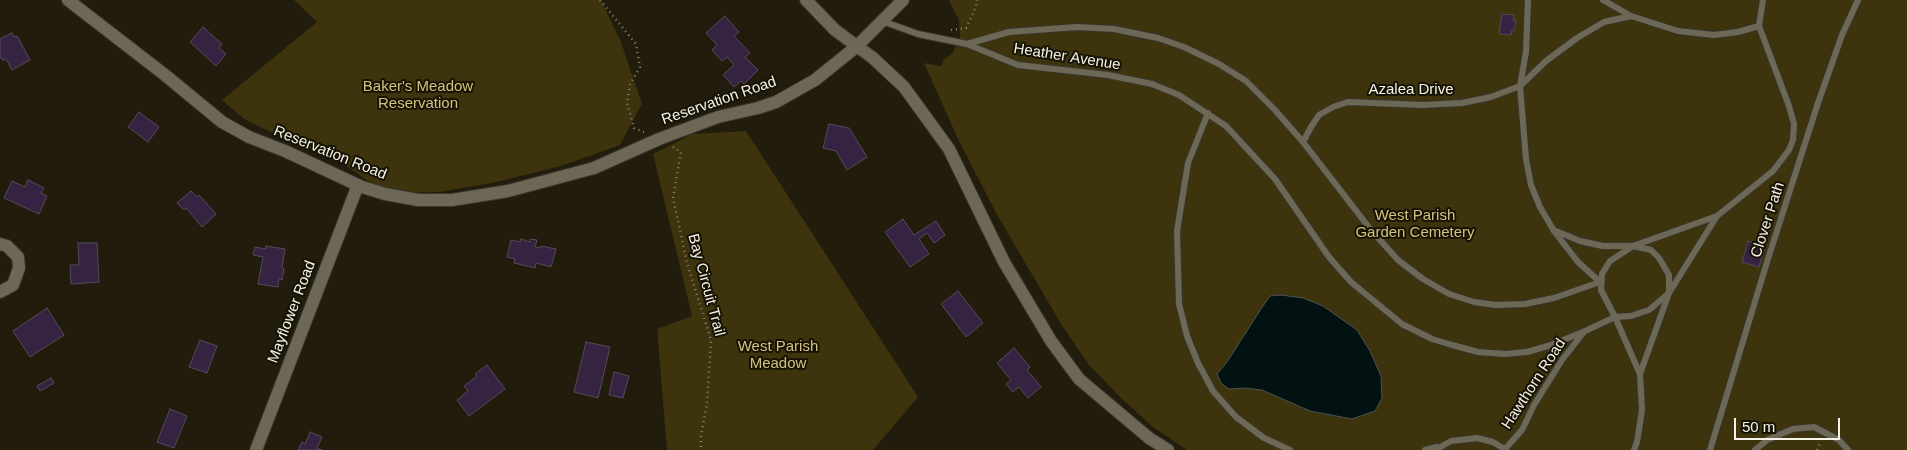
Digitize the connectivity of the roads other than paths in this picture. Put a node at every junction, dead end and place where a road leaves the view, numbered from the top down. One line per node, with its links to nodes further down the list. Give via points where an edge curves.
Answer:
1 (68, 0): 16 (street, Reservation Road, via 222,122)
2 (806, 0): 12 (street)
3 (903, 0): 9 (street, Reservation Road)
4 (1528, 0): 13 (lane, via 1526,52)
5 (1603, 0): 8 (lane)
6 (1763, 0): 10 (lane)
7 (1858, 0): 34 (lane, Clover Path, via 1818,103)
8 (1632, 16): 10 (lane, via 1678,31 1714,35); 13 (lane, Azalea Drive, via 1604,22 1577,38)
9 (882, 21): 11 (lane, via 918,34); 12 (street, Reservation Road)
10 (1759, 26): 17 (lane, via 1789,106 1794,124 1793,140 1790,150 1773,171)
11 (967, 44): 14 (lane, Heather Avenue, via 1018,64 1152,84); 15 (lane, Heather Avenue, via 1009,32 1076,27 1114,29 1158,38 1220,64 1246,81)
12 (856, 47): 16 (street, Reservation Road, via 816,80 776,102 718,117 594,168 508,191 452,200 418,200); 29 (street, via 874,58 904,86 949,149 1004,262 1051,341 1079,379 1148,438)
13 (1520, 86): 15 (lane, Azalea Drive, via 1462,103 1348,102 1319,116); 18 (lane, via 1531,185)
14 (1208, 113): 25 (lane, Heather Avenue, via 1226,126 1275,180 1329,257 1351,282 1402,324 1452,346 1505,354 1527,352); 30 (lane, via 1188,163 1177,231 1179,304 1187,336 1213,391 1236,417 1264,438)
15 (1304, 142): 21 (lane, Heather Avenue, via 1398,260 1449,294 1496,305 1525,304)
16 (358, 185): 28 (street, Mayflower Road)
17 (1717, 216): 20 (lane); 23 (lane)
18 (1554, 231): 20 (lane, via 1603,246); 21 (lane, via 1578,262)
19 (0, 244): 22 (street, via 18,257 19,268 13,285)
20 (1633, 246): 21 (lane, via 1610,261); 23 (lane, via 1651,250 1659,258 1669,275)
21 (1600, 282): 24 (lane, via 1605,302)
22 (0, 292)
23 (1670, 292): 24 (lane, via 1649,310); 26 (lane)
24 (1615, 317): 25 (lane, Heather Avenue); 26 (lane)
25 (1583, 332): 32 (lane, Hawthorn Road)
26 (1640, 374): 33 (lane, via 1642,410)
27 (1438, 448): 31 (lane); 32 (lane, via 1462,438 1477,438)
28 (256, 450)
29 (1168, 450)
30 (1290, 450)
31 (1425, 450)
32 (1506, 450)
33 (1634, 450)
34 (1710, 450)
35 (1755, 450): 36 (lane, via 1767,440 1793,429 1814,427 1840,440)
36 (1848, 450)

